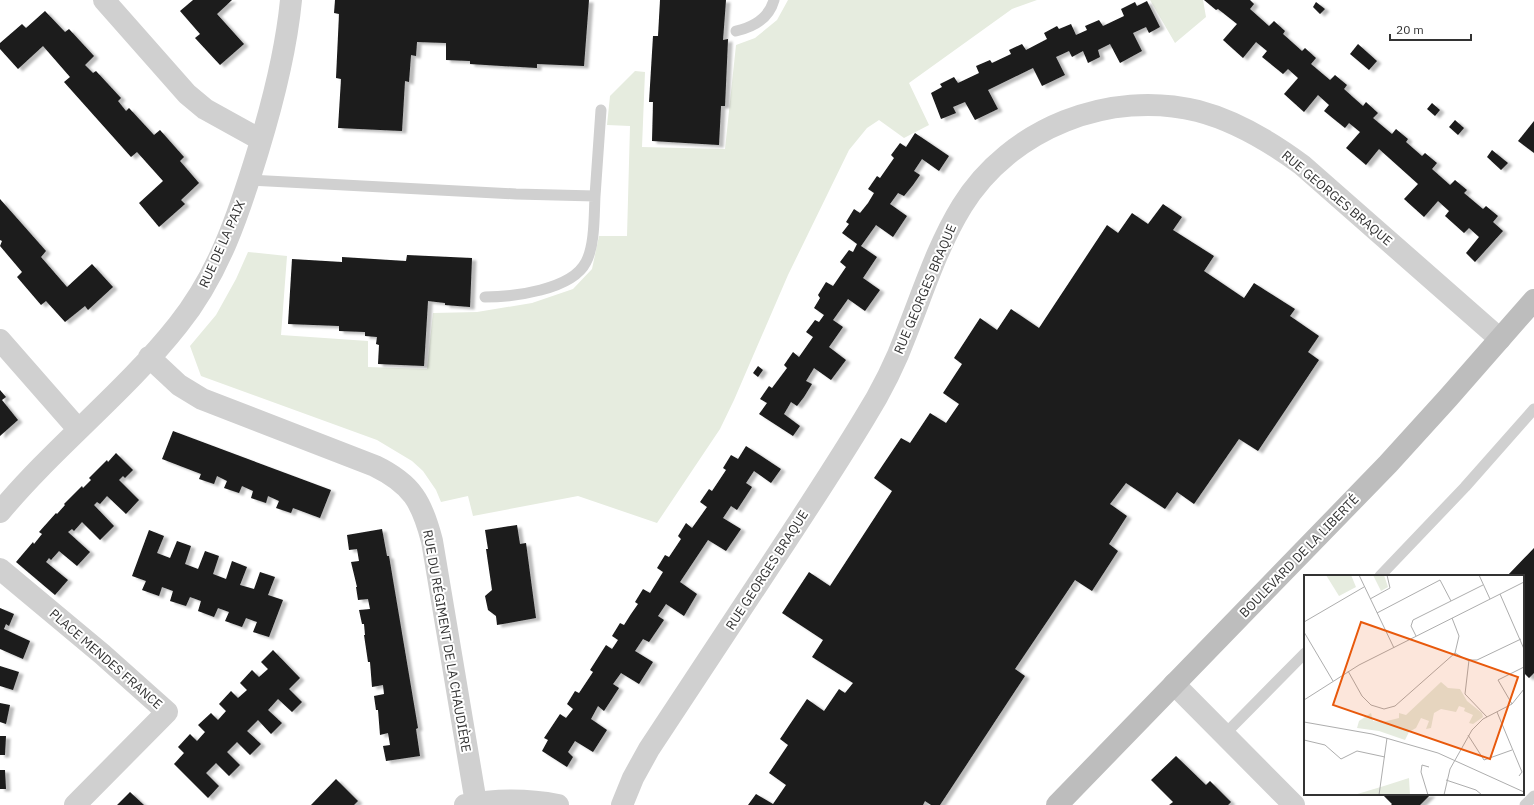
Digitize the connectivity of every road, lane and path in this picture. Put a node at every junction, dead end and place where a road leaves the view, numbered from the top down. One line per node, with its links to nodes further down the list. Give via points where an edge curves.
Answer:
1 (104, 0): 6 (street, via 187,94 205,109)
2 (292, 0): 6 (street, RUE DE LA PAIX, via 278,81)
3 (774, 0): 4 (lane, via 764,18)
4 (736, 32)
5 (601, 110): 8 (lane)
6 (261, 140): 7 (street, RUE DE LA PAIX)
7 (249, 180): 8 (lane); 13 (street, RUE DE LA PAIX, via 211,276 178,326)
8 (594, 196): 9 (lane, via 590,254 580,271 558,283 515,296)
9 (485, 297)
10 (1534, 300): 12 (main road, BOULEVARD DE LA LIBERTÉ)
11 (0, 340): 15 (street)
12 (1500, 340): 20 (main road, BOULEVARD DE LA LIBERTÉ, via 1388,464); 26 (street, RUE GEORGES BRAQUE, via 1302,165 1275,146 1232,123 1180,108 1125,106 1091,112 1043,131 1012,150 996,164 961,207 942,241 898,354 866,416 649,749)
13 (149, 357): 15 (street, RUE DE LA PAIX); 23 (street, RUE DU RÉGIMENT DE LA CHAUDIÈRE, via 190,393 375,466 397,479 413,494 424,514 432,541)
14 (1534, 409): 18 (lane, via 1465,487)
15 (78, 428): 16 (street, RUE DE LA PAIX)
16 (0, 512)
17 (0, 569): 24 (street, PLACE MENDES FRANCE, via 167,712)
18 (1381, 575)
19 (1304, 654): 21 (lane)
20 (1174, 684): 21 (street); 27 (main road, BOULEVARD DE LA LIBERTÉ)
21 (1224, 735): 28 (street)
22 (1534, 796): 29 (lane)
23 (470, 804): 25 (street, RUE DU RÉGIMENT DE LA CHAUDIÈRE, via 518,800)
24 (75, 805)
25 (558, 805)
26 (622, 805)
27 (1057, 805)
28 (1294, 805)
29 (1525, 805)

